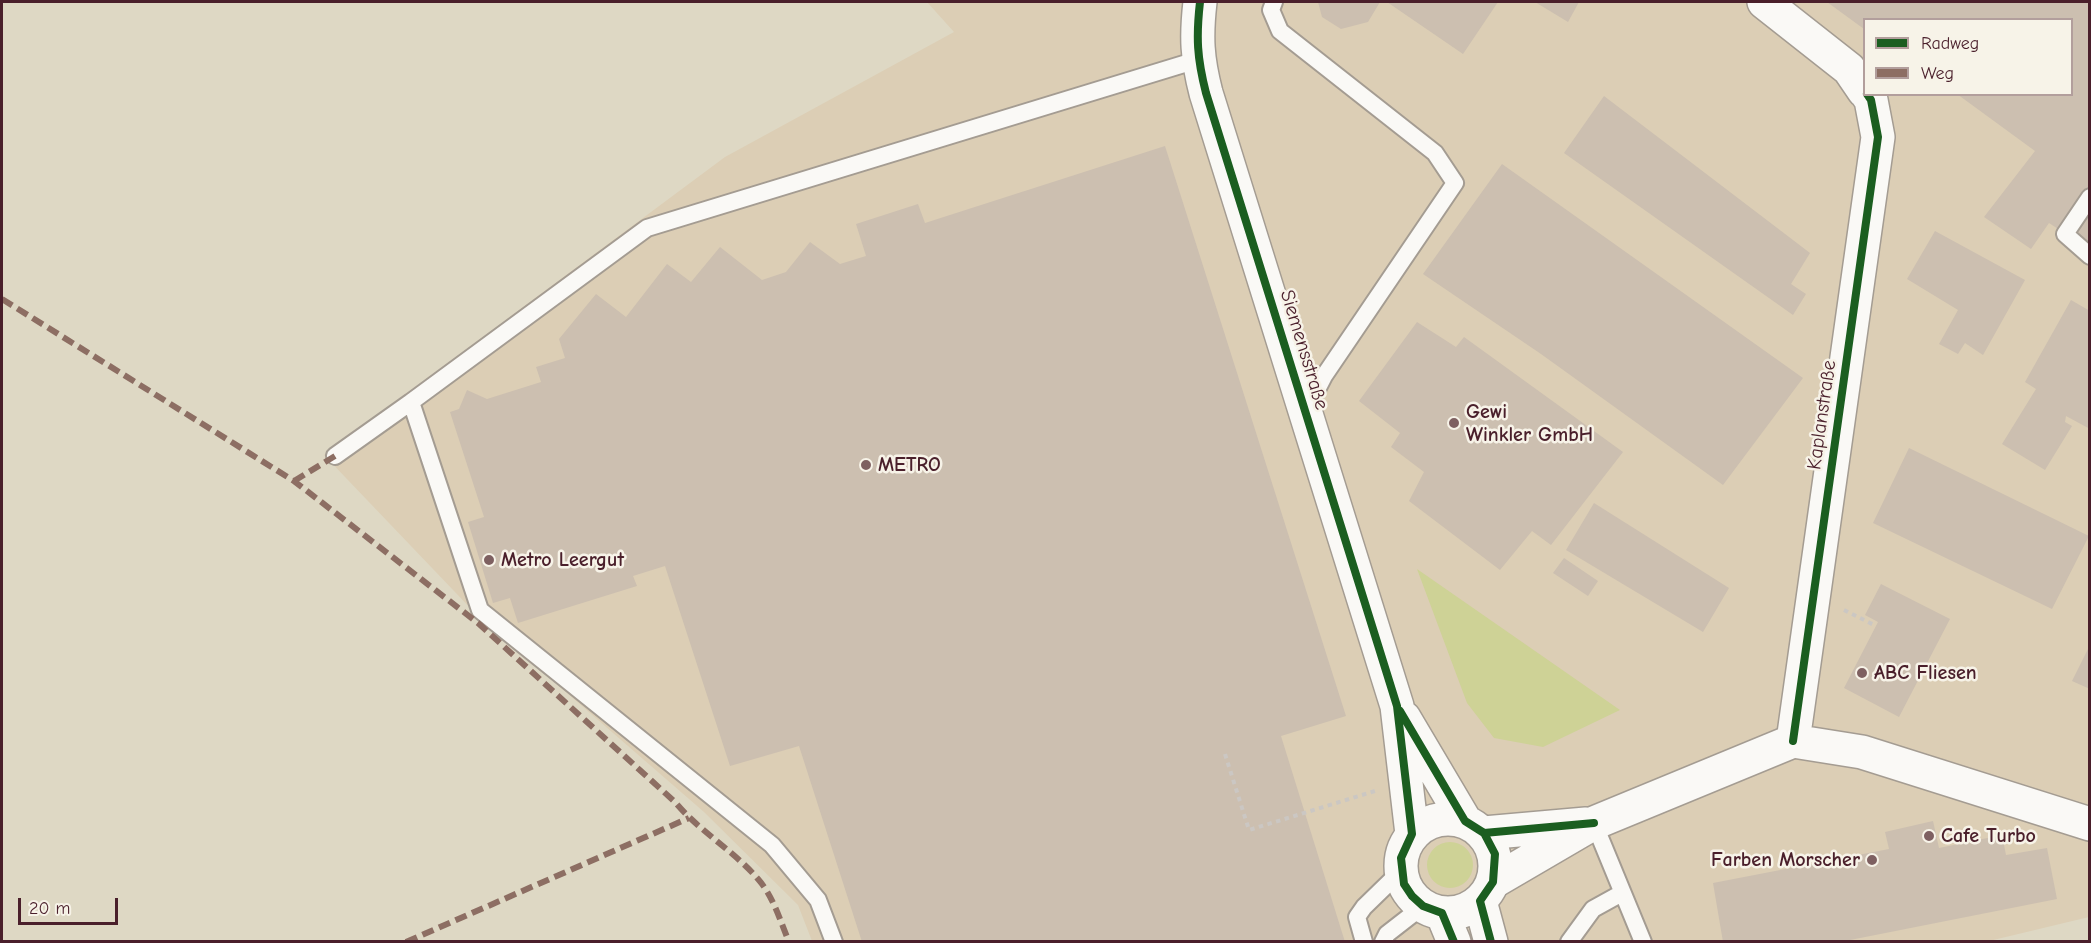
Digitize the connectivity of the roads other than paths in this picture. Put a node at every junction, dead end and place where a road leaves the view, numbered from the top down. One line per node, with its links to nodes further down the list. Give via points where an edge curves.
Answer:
1 (1200, 2): 4 (street, Siemensstraße)
2 (1274, 2): 10 (lane, via 1271,10 1280,31 1435,153 1455,183 1324,376)
3 (1764, 2): 5 (street, Kaplanstraße, via 1849,69)
4 (1197, 60): 9 (lane, via 647,228); 10 (street, Siemensstraße)
5 (1863, 89)
6 (1868, 96): 13 (street, Kaplanstraße, via 1878,137)
7 (2090, 197): 8 (lane, via 2065,234)
8 (2090, 256)
9 (411, 402): 11 (lane); 22 (lane, via 480,610 772,845 818,900)
10 (1306, 412): 12 (street, Siemensstraße)
11 (335, 456)
12 (1397, 706): 16 (street, Siemensstraße); 17 (street, Siemensstraße)
13 (1793, 741): 14 (street); 15 (street, via 1862,753)
14 (1594, 823): 16 (street); 19 (street); 20 (lane)
15 (2090, 824)
16 (1474, 827): 17 (street, via 1450,818 1422,825); 19 (street, via 1495,854)
17 (1412, 834): 18 (street, via 1401,858)
18 (1401, 871): 21 (street, via 1412,896); 23 (lane, via 1357,917)
19 (1486, 892): 21 (street, via 1463,911); 25 (street)
20 (1622, 893): 26 (lane, via 1593,909); 27 (lane)
21 (1440, 920): 24 (lane, via 1387,934)
22 (834, 942)
23 (1364, 942)
24 (1383, 942)
25 (1491, 942)
26 (1569, 942)
27 (1643, 942)

